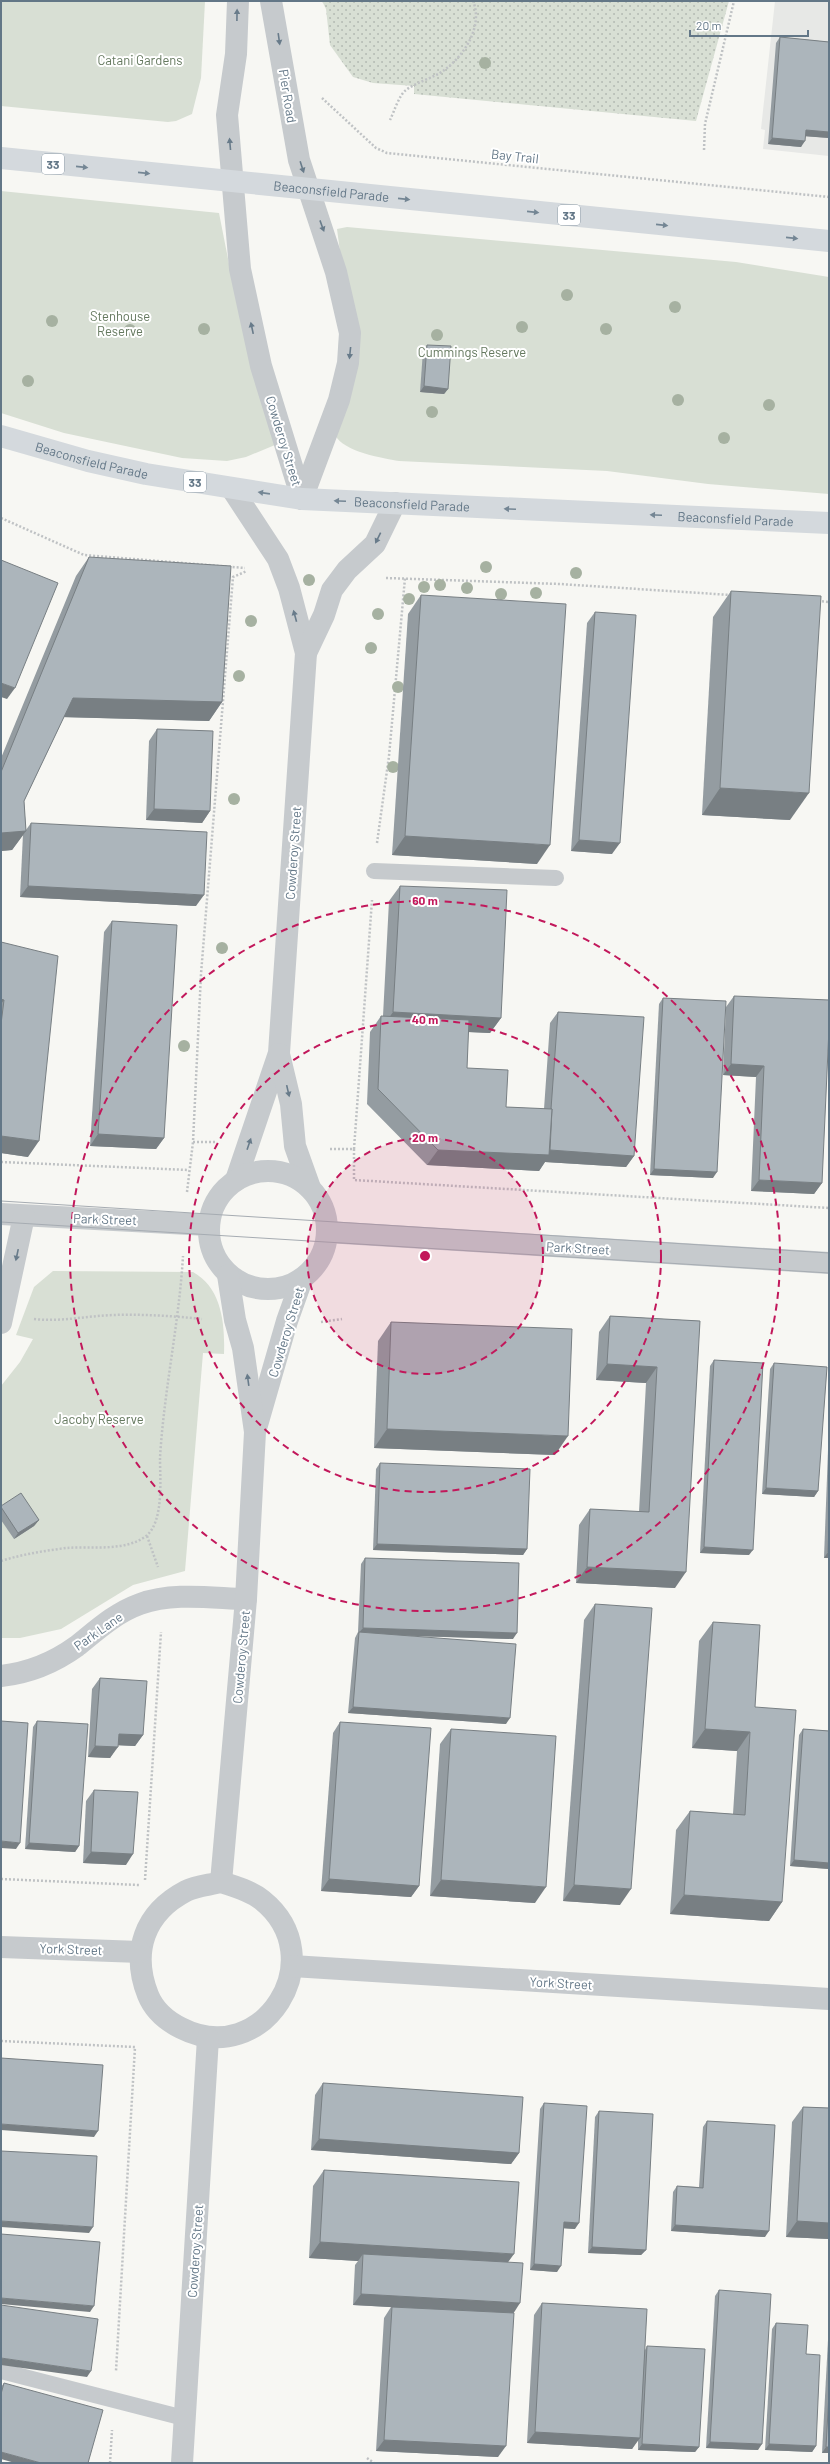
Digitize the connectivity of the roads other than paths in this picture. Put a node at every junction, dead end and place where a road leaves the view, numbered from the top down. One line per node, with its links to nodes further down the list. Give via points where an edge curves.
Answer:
1 (238, 1): 4 (street, one-way to 1, via 227,115 236,54)
2 (271, 1): 5 (street, Pier Road, one-way to 5, via 278,29 294,138)
3 (1, 158): 4 (main road, Beaconsfield Parade / 33, one-way to 4)
4 (233, 183): 5 (main road, Beaconsfield Parade / 33); 9 (street, Cowderoy Street, one-way to 4, via 261,366 251,322 240,263)
5 (309, 190): 6 (main road, Beaconsfield Parade / 33, one-way to 6); 9 (street, Cowderoy Street, one-way to 9, via 336,272 348,319 350,347 339,400)
6 (829, 241)
7 (1, 436): 8 (main road, Beaconsfield Parade / 33, via 88,461)
8 (232, 489): 9 (main road, Beaconsfield Parade / 33, one-way to 8); 12 (street, Cowderoy Street, one-way to 8, via 289,588 278,559)
9 (302, 499): 10 (main road, Beaconsfield Parade / 33, one-way to 9)
10 (395, 503): 11 (main road, Beaconsfield Parade / 33, one-way to 10); 12 (street, Cowderoy Street, one-way to 12, via 375,544 347,570 332,590 324,616)
11 (829, 523)
12 (306, 653): 15 (street, Cowderoy Street)
13 (374, 871): 14 (lane)
14 (556, 878)
15 (279, 1052): 16 (street, Cowderoy Street, one-way to 15); 17 (street, Cowderoy Street, one-way to 17, via 291,1104 295,1146)
16 (236, 1180): 17 (street, via 250,1173 266,1170 282,1172 297,1178); 20 (street, via 224,1189 216,1201)
17 (310, 1188): 21 (street, via 324,1210)
18 (1, 1214): 19 (street, Park Street)
19 (24, 1216): 20 (street, Park Street); 25 (street, one-way to 25)
20 (208, 1225): 23 (street, via 211,1250)
21 (327, 1232): 22 (street, Park Street); 24 (street, via 321,1256)
22 (829, 1263)
23 (228, 1275): 24 (street, via 241,1284 272,1290); 26 (street, Cowderoy Street, one-way to 23, via 243,1348 235,1320)
24 (302, 1279): 26 (street, Cowderoy Street, via 287,1321)
25 (1, 1323)
26 (255, 1432): 27 (street, Cowderoy Street)
27 (246, 1599): 28 (street, Park Lane, via 169,1597 139,1604 113,1617 76,1646 45,1664); 29 (street, Cowderoy Street)
28 (1, 1676)
29 (221, 1882): 31 (street, via 187,1891 165,1905 148,1926); 32 (street, via 262,1899 279,1918 290,1941)
30 (1, 1947): 31 (street, York Street)
31 (140, 1952): 34 (street, via 141,1978 151,2002 169,2022)
32 (292, 1966): 33 (street, York Street); 34 (street, via 288,1988 277,2008 261,2023 241,2033)
33 (829, 1999)
34 (208, 2038): 36 (street, Cowderoy Street)
35 (1, 2371): 36 (lane)
36 (184, 2418): 37 (street, Cowderoy Street)
37 (182, 2463)

